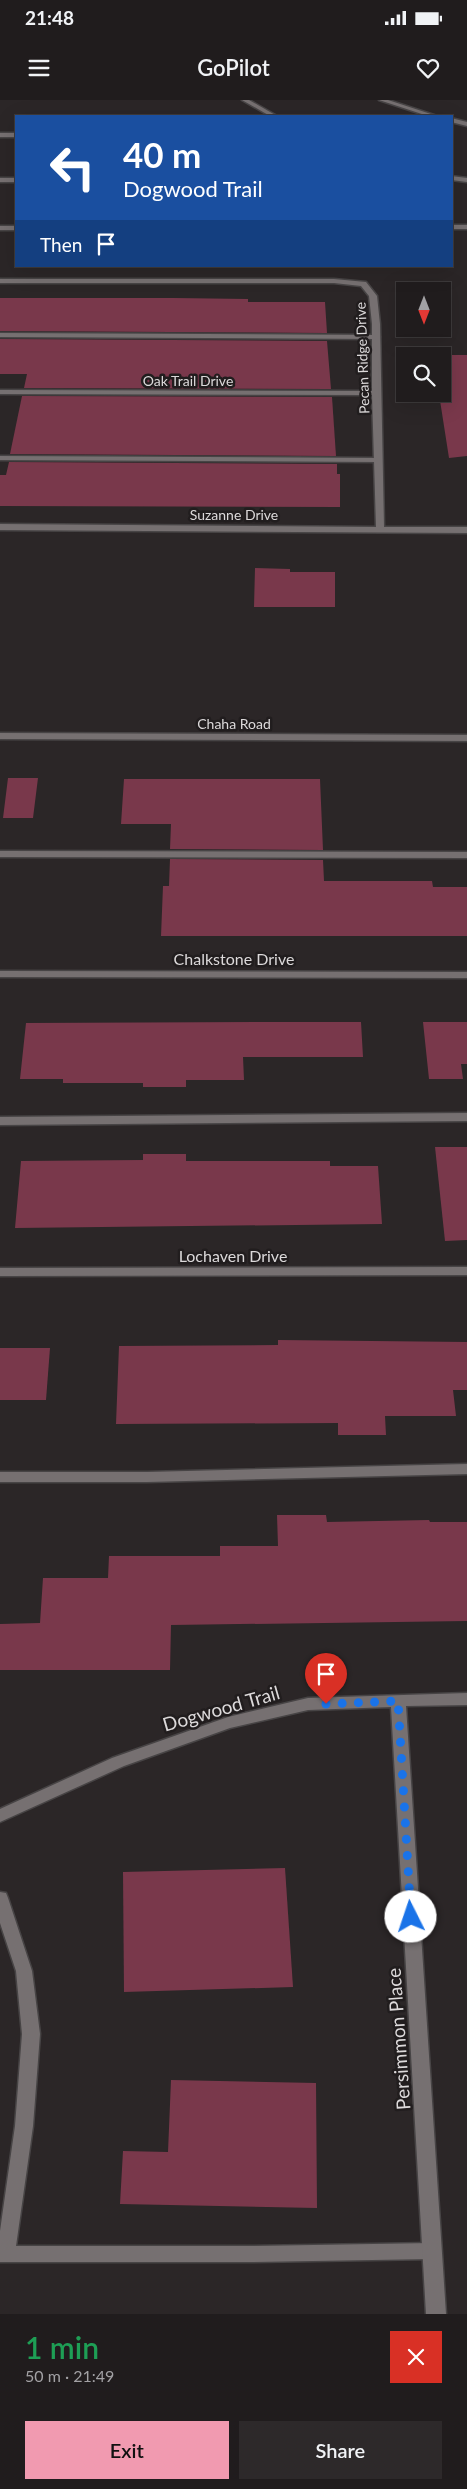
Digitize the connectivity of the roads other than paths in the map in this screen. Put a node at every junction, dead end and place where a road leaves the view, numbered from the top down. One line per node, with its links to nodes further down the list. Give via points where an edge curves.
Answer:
1 (245, 100): 3 (street)
2 (382, 100): 4 (street)
3 (272, 115)
4 (431, 115)
5 (453, 120): 6 (street)
6 (467, 124)
7 (0, 135): 8 (street)
8 (15, 135)
9 (453, 178): 12 (street)
10 (0, 180): 11 (street)
11 (15, 180)
12 (467, 180)
13 (453, 227): 14 (street)
14 (467, 227)
15 (0, 228): 16 (street)
16 (15, 228)
17 (0, 281): 19 (street, Pecan Ridge Drive, via 334,281 363,284 373,296)
18 (0, 335): 19 (street)
19 (376, 337): 21 (street, Pecan Ridge Drive)
20 (0, 392): 21 (street, Oak Trail Drive)
21 (376, 394): 23 (street, Pecan Ridge Drive)
22 (0, 458): 23 (street)
23 (378, 460): 25 (street, Pecan Ridge Drive)
24 (0, 527): 25 (street, Suzanne Drive)
25 (380, 528): 26 (street, Suzanne Drive)
26 (467, 530)
27 (0, 736): 28 (street, Chaha Road)
28 (467, 738)
29 (0, 854): 30 (street)
30 (467, 855)
31 (0, 974): 32 (street, Chalkstone Drive)
32 (467, 975)
33 (467, 1117): 34 (street)
34 (0, 1121)
35 (467, 1271): 36 (street, Lochaven Drive)
36 (0, 1272)
37 (467, 1469): 38 (street, via 147,1477)
38 (0, 1476)
39 (467, 1699): 40 (street, Dogwood Trail)
40 (398, 1701): 41 (street, Dogwood Trail, via 308,1704 228,1723 118,1762); 43 (street, Persimmon Place)
41 (0, 1816)
42 (0, 1898): 44 (street, via 24,1971 31,2034 24,2126)
43 (432, 2251): 44 (street); 45 (street, Persimmon Place)
44 (3, 2254)
45 (436, 2314)

